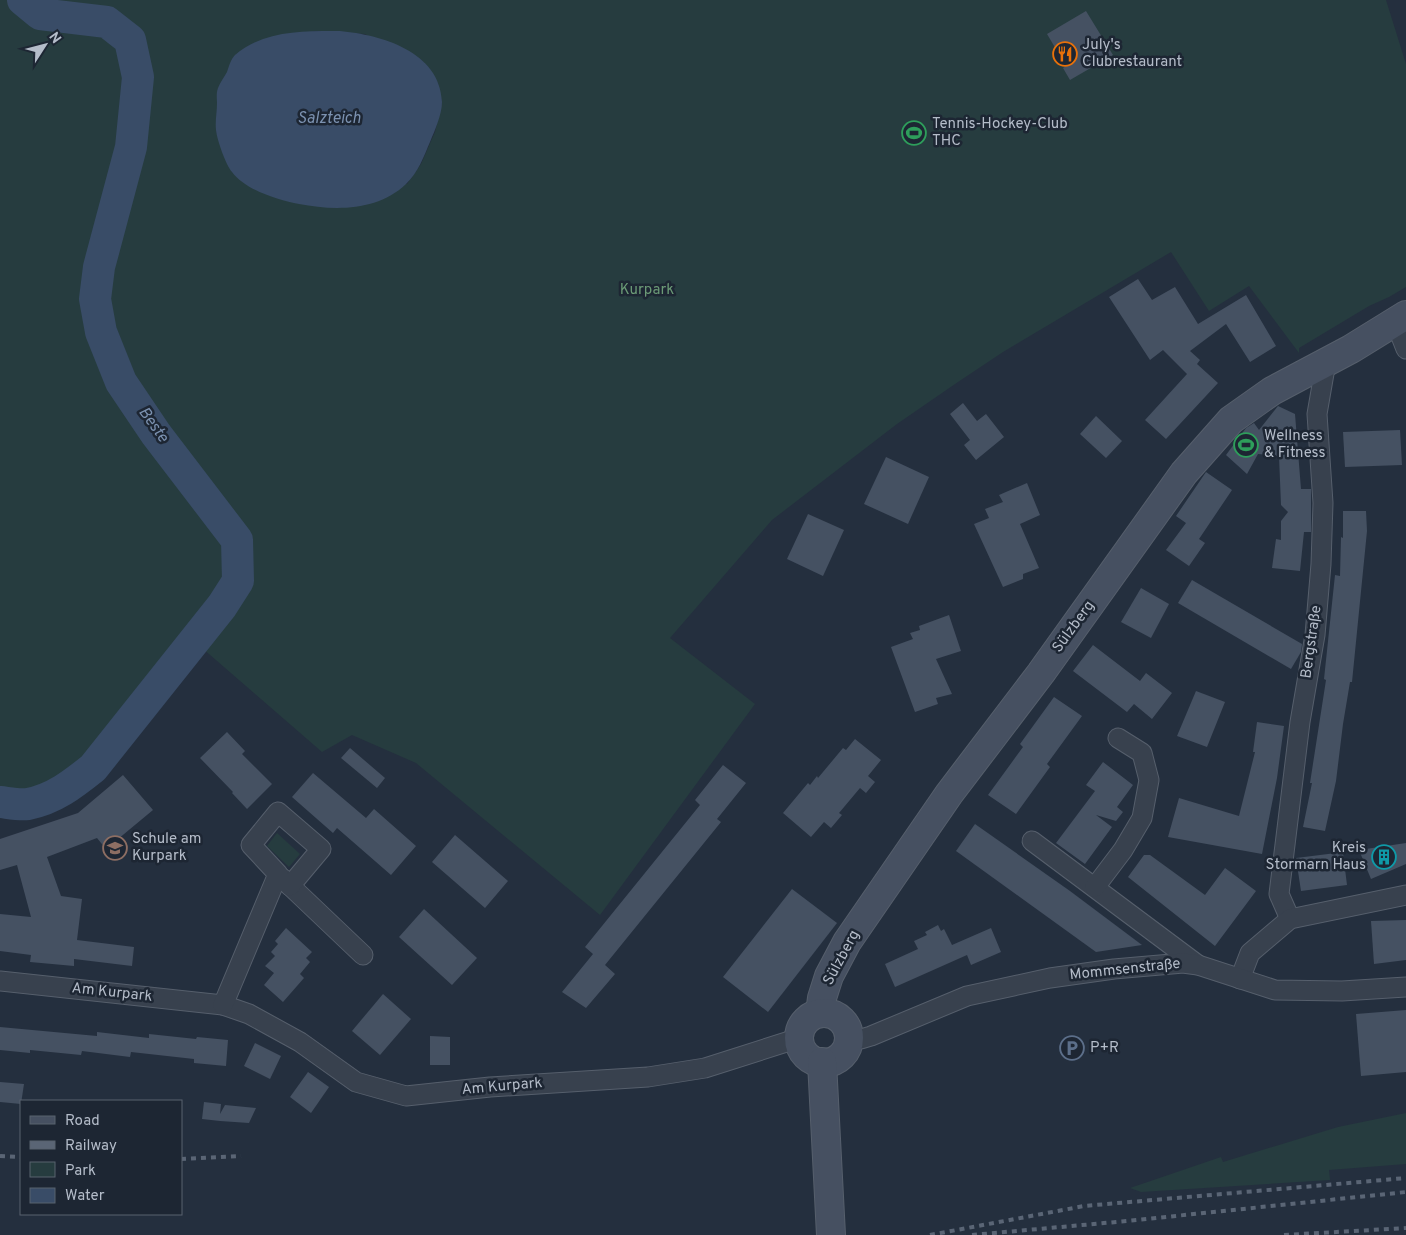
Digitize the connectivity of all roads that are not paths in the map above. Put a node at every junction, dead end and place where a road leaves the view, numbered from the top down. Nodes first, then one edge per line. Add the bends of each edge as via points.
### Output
1 (1401, 318) edge
2 (1406, 349) edge
3 (1326, 362) junction
4 (1118, 738) dead end
5 (1032, 841) dead end
6 (1095, 887) junction
7 (1406, 895) edge
8 (1290, 919) junction
9 (363, 955) dead end
10 (1198, 965) junction
11 (1240, 979) junction
12 (0, 981) edge
13 (1406, 987) edge
14 (223, 1005) junction
15 (820, 1013) junction
16 (799, 1038) junction
17 (849, 1039) junction
18 (822, 1062) junction
19 (831, 1235) edge

1 - 2 street
1 - 3 street, Sülzberg
3 - 8 street, Bergstraße via 1317,414 1323,503 1321,564 1280,894
3 - 15 street, Sülzberg via 1272,391 1231,420 1184,473 1042,672 949,794 847,942 829,976
4 - 6 street via 1142,752 1149,780 1142,818
5 - 6 street
6 - 10 street
7 - 8 street
8 - 11 street via 1250,953
9 - 14 street via 284,880
10 - 11 street, Mommsenstraße
10 - 17 street, Mommsenstraße via 1183,963 1114,969 1050,978 967,996 871,1036
11 - 13 street, Mommsenstraße via 1275,990 1342,991
12 - 14 street, Am Kurpark
14 - 16 street, Am Kurpark via 249,1014 300,1042 356,1082 406,1096 705,1068
15 - 16 street via 807,1019
15 - 17 street via 840,1019
16 - 18 street via 804,1052 815,1061
17 - 18 street via 843,1054 830,1062
18 - 19 street

